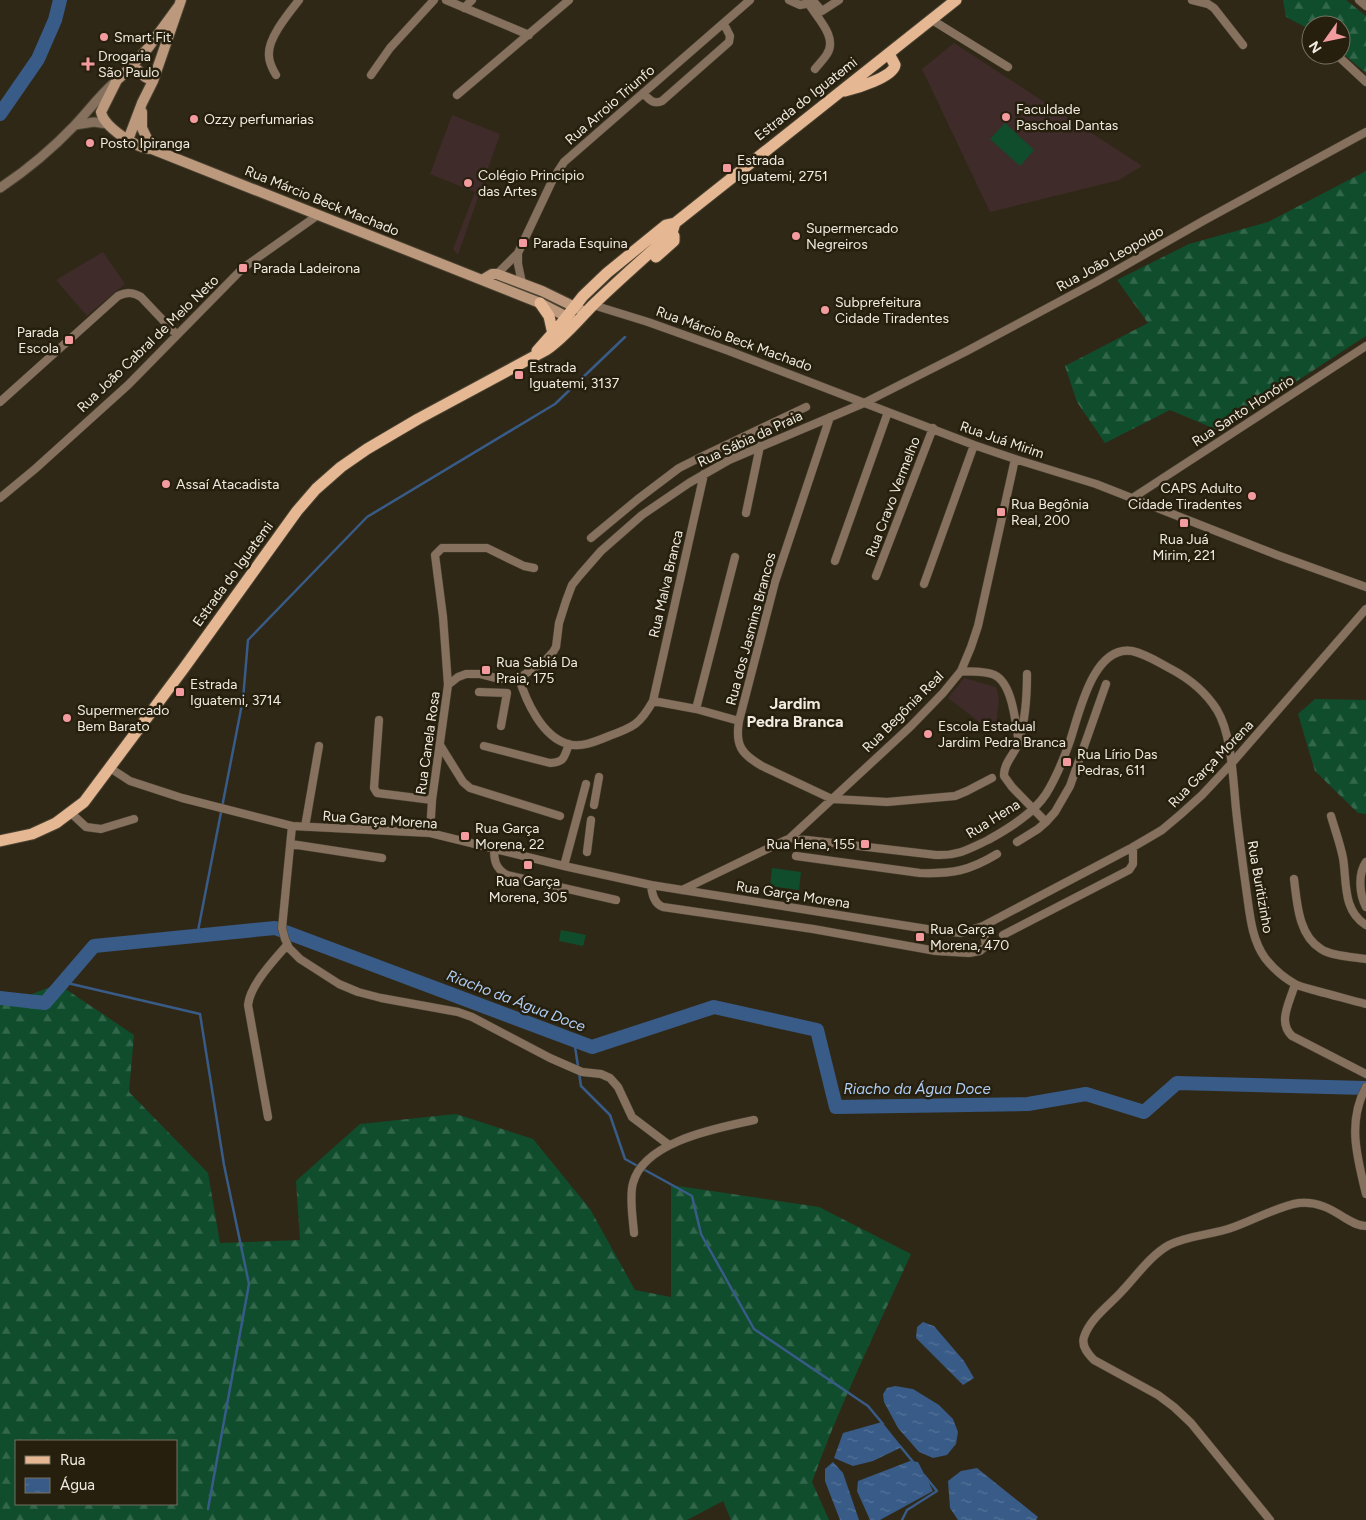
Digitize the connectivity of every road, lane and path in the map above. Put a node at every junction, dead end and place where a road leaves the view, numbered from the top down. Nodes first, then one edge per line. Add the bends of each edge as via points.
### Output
1 (299, 0) edge
2 (434, 0) edge
3 (446, 0) edge
4 (472, 0) edge
5 (569, 0) edge
6 (750, 0) edge
7 (789, 0) edge
8 (839, 0) edge
9 (956, 0) edge
10 (1192, 0) edge
11 (1359, 0) edge
12 (813, 2) edge
13 (179, 3) edge
14 (1366, 6) edge
15 (464, 8) junction
16 (932, 20) junction
17 (724, 24) junction
18 (529, 35) junction
19 (1243, 45) dead end
20 (1348, 65) edge
21 (1008, 67) dead end
22 (815, 69) dead end
23 (128, 70) junction
24 (276, 75) dead end
25 (370, 75) dead end
26 (117, 80) junction
27 (153, 82) junction
28 (1366, 82) edge
29 (643, 93) junction
30 (457, 95) dead end
31 (142, 104) junction
32 (107, 124) junction
33 (74, 125) junction
34 (1366, 132) edge
35 (128, 140) junction
36 (152, 149) junction
37 (0, 188) edge
38 (318, 214) junction
39 (671, 227) junction
40 (518, 253) junction
41 (497, 274) junction
42 (482, 280) junction
43 (598, 281) junction
44 (522, 283) junction
45 (540, 302) junction
46 (575, 306) junction
47 (589, 309) junction
48 (567, 316) junction
49 (578, 322) junction
50 (553, 334) junction
51 (177, 335) junction
52 (1366, 346) edge
53 (527, 361) junction
54 (0, 402) edge
55 (864, 403) junction
56 (806, 407) dead end
57 (888, 412) junction
58 (830, 417) junction
59 (933, 428) junction
60 (974, 445) junction
61 (760, 446) junction
62 (1015, 459) junction
63 (679, 468) junction
64 (704, 474) junction
65 (689, 483) junction
66 (1134, 497) junction
67 (0, 498) edge
68 (746, 514) dead end
69 (591, 538) dead end
70 (735, 557) dead end
71 (835, 561) dead end
72 (534, 568) dead end
73 (876, 576) dead end
74 (924, 584) dead end
75 (1366, 587) edge
76 (1366, 609) edge
77 (961, 671) junction
78 (1027, 674) dead end
79 (520, 678) junction
80 (1106, 684) dead end
81 (448, 685) junction
82 (480, 692) dead end
83 (507, 693) junction
84 (524, 694) junction
85 (653, 701) junction
86 (696, 709) junction
87 (379, 720) dead end
88 (739, 721) junction
89 (501, 726) dead end
90 (1019, 742) junction
91 (569, 744) junction
92 (440, 745) junction
93 (319, 746) dead end
94 (484, 746) dead end
95 (1231, 764) junction
96 (110, 768) junction
97 (599, 777) dead end
98 (992, 778) dead end
99 (586, 784) dead end
100 (583, 795) junction
101 (832, 799) junction
102 (432, 800) junction
103 (1033, 808) junction
104 (71, 813) junction
105 (560, 816) dead end
106 (1331, 816) dead end
107 (134, 819) dead end
108 (591, 820) dead end
109 (1046, 822) junction
110 (292, 826) junction
111 (304, 827) junction
112 (574, 829) junction
113 (590, 832) junction
114 (430, 833) junction
115 (790, 838) junction
116 (0, 841) edge
117 (1017, 842) dead end
118 (291, 844) junction
119 (1133, 847) junction
120 (494, 849) junction
121 (587, 852) dead end
122 (997, 854) dead end
123 (796, 856) dead end
124 (382, 858) dead end
125 (886, 859) junction
126 (1366, 862) edge
127 (564, 866) junction
128 (1294, 879) dead end
129 (652, 885) junction
130 (682, 890) junction
131 (616, 900) dead end
132 (1366, 907) edge
133 (1366, 925) edge
134 (983, 926) junction
135 (1003, 935) dead end
136 (287, 945) junction
137 (1366, 959) edge
138 (1295, 984) junction
139 (1366, 1004) edge
140 (1366, 1074) edge
141 (1366, 1087) edge
142 (268, 1117) dead end
143 (754, 1120) dead end
144 (669, 1145) junction
145 (1366, 1194) edge
146 (1366, 1226) edge
147 (634, 1233) dead end
148 (1270, 1520) edge

1 - 24 street via 269,49
2 - 25 street
3 - 15 street
4 - 15 street
5 - 18 street
6 - 17 street, Rua Arroio Triunfo
7 - 12 street via 800,5
8 - 12 street via 822,11
9 - 16 main road, Estrada do Iguatemi
10 - 19 street via 1214,8
11 - 14 street
12 - 22 street via 830,41 827,55
13 - 23 main road via 157,37
13 - 27 main road
15 - 18 street
16 - 21 street
16 - 39 main road, Estrada do Iguatemi
17 - 29 street, Rua Arroio Triunfo
17 - 29 street via 730,36 729,42 662,101 652,102
18 - 30 street
20 - 28 street
23 - 26 main road
23 - 27 main road via 138,70
26 - 32 main road via 101,112
26 - 33 street
27 - 31 main road
29 - 40 street, Rua Arroio Triunfo via 564,162
31 - 35 main road
31 - 36 main road via 142,128
32 - 33 street via 86,122
32 - 35 main road, Rua Márcio Beck Machado
33 - 37 street
34 - 55 street, Rua João Leopoldo via 1096,282
35 - 36 main road, Rua Márcio Beck Machado
36 - 38 main road, Rua Márcio Beck Machado
38 - 42 main road, Rua Márcio Beck Machado
38 - 51 street, Rua João Cabral de Melo Neto via 243,268
39 - 43 main road, Estrada do Iguatemi via 625,257
39 - 47 main road, Estrada do Iguatemi
40 - 41 street
40 - 44 street
41 - 42 main road
41 - 44 main road, Rua Márcio Beck Machado
42 - 45 main road, Rua Márcio Beck Machado
43 - 46 main road, Estrada do Iguatemi
43 - 47 main road via 587,298
44 - 46 main road, Rua Márcio Beck Machado
45 - 48 main road, Rua Márcio Beck Machado
45 - 50 main road
46 - 47 main road, Rua Márcio Beck Machado
46 - 48 main road, Estrada do Iguatemi
47 - 49 main road, Estrada do Iguatemi
47 - 55 street, Rua Márcio Beck Machado via 648,322
48 - 49 main road, Rua Márcio Beck Machado
48 - 50 main road, Estrada do Iguatemi
49 - 53 main road, Estrada do Iguatemi via 557,342
50 - 53 main road, Estrada do Iguatemi
51 - 54 street via 141,296 123,293
51 - 67 street, Rua João Cabral de Melo Neto via 128,384
52 - 66 street, Rua Santo Honório
53 - 96 main road, Estrada do Iguatemi via 367,449 316,489
55 - 57 street, Rua Juá Mirim
55 - 58 street, Rua Sábia da Praia
56 - 63 street
57 - 59 street, Rua Juá Mirim
57 - 71 street
58 - 61 street, Rua Sábia da Praia
58 - 88 street, Rua dos Jasmins Brancos via 775,582
59 - 60 street, Rua Juá Mirim
59 - 73 street, Rua Cravo Vermelho
60 - 62 street, Rua Juá Mirim
60 - 74 street
61 - 64 street, Rua Sábia da Praia
61 - 68 street
62 - 66 street, Rua Juá Mirim
62 - 77 street, Rua Begônia Real via 978,626
63 - 65 street
63 - 69 street
64 - 65 street, Rua Sábia da Praia
64 - 85 street, Rua Malva Branca
65 - 79 street, Rua Sábia da Praia via 642,515 590,563 572,585 553,652
66 - 75 street, Rua Juá Mirim
70 - 86 street
72 - 81 street, Rua Canela Rosa via 487,548 442,548 435,555
76 - 95 street, Rua Garça Morena
77 - 90 street via 992,674 1004,683
77 - 101 street, Rua Begônia Real via 910,727
78 - 90 street via 1027,702
79 - 81 street via 466,674
79 - 84 street
80 - 109 street via 1070,786
81 - 92 street, Rua Canela Rosa
82 - 83 street
83 - 84 street
83 - 89 street
84 - 91 street via 538,719 560,740
85 - 86 street
85 - 91 street via 645,715 630,728 594,742
86 - 88 street
87 - 102 street via 375,792
88 - 101 street, Rua dos Jasmins Brancos via 738,741 754,762
90 - 103 street via 1004,768 1004,776
91 - 94 street via 563,760 556,762
92 - 102 street, Rua Canela Rosa
92 - 105 street via 470,788
93 - 111 street
95 - 103 street, Rua Hena via 1224,727 1205,693 1190,679 1147,656 1122,651 1108,658 1096,671 1051,785
95 - 119 street, Rua Garça Morena via 1182,814
95 - 138 street, Rua Buritizinho via 1240,848 1255,938 1266,958
96 - 104 main road, Estrada do Iguatemi via 84,802
96 - 110 street, Rua Garça Morena via 130,781 182,798
97 - 100 street via 595,801
98 - 101 street via 955,796 940,798 887,802
99 - 100 street
100 - 112 street
101 - 115 street, Rua Begônia Real
102 - 114 street, Rua Canela Rosa
103 - 109 street
103 - 125 street, Rua Hena via 1002,832 960,854
104 - 107 street via 86,827 101,829
104 - 116 main road, Estrada do Iguatemi via 32,834
106 - 133 street via 1343,856 1348,903
108 - 113 street
109 - 117 street
110 - 111 street, Rua Garça Morena
110 - 118 street
111 - 114 street, Rua Garça Morena
112 - 113 street
112 - 127 street
113 - 121 street
114 - 120 street, Rua Garça Morena
115 - 125 street, Rua Hena
115 - 130 street, Rua Begônia Real
118 - 124 street
118 - 136 street via 282,928
119 - 134 street, Rua Garça Morena
119 - 135 street via 1133,864 1129,870
120 - 127 street, Rua Garça Morena
120 - 131 street via 496,866 507,875
122 - 125 street via 952,873 920,873
123 - 125 street
126 - 132 street via 1361,890
127 - 129 street, Rua Garça Morena
128 - 137 street via 1301,921 1314,943 1321,950
129 - 130 street, Rua Garça Morena
129 - 134 street via 657,903 663,907 960,954 980,951 986,946
130 - 134 street, Rua Garça Morena via 933,930 961,932
136 - 142 street via 259,981 248,1005
136 - 144 street via 300,959 351,990 458,1012 558,1062 610,1078 618,1087 632,1117
138 - 139 street, Rua Buritizinho
138 - 140 street via 1285,1018 1288,1032
141 - 145 street via 1359,1102 1354,1138
143 - 144 street
144 - 147 street via 642,1167 633,1184
146 - 148 street via 1321,1205 1299,1203 1231,1228 1181,1240 1154,1256 1084,1336 1084,1345 1094,1360 1158,1396 1191,1423

